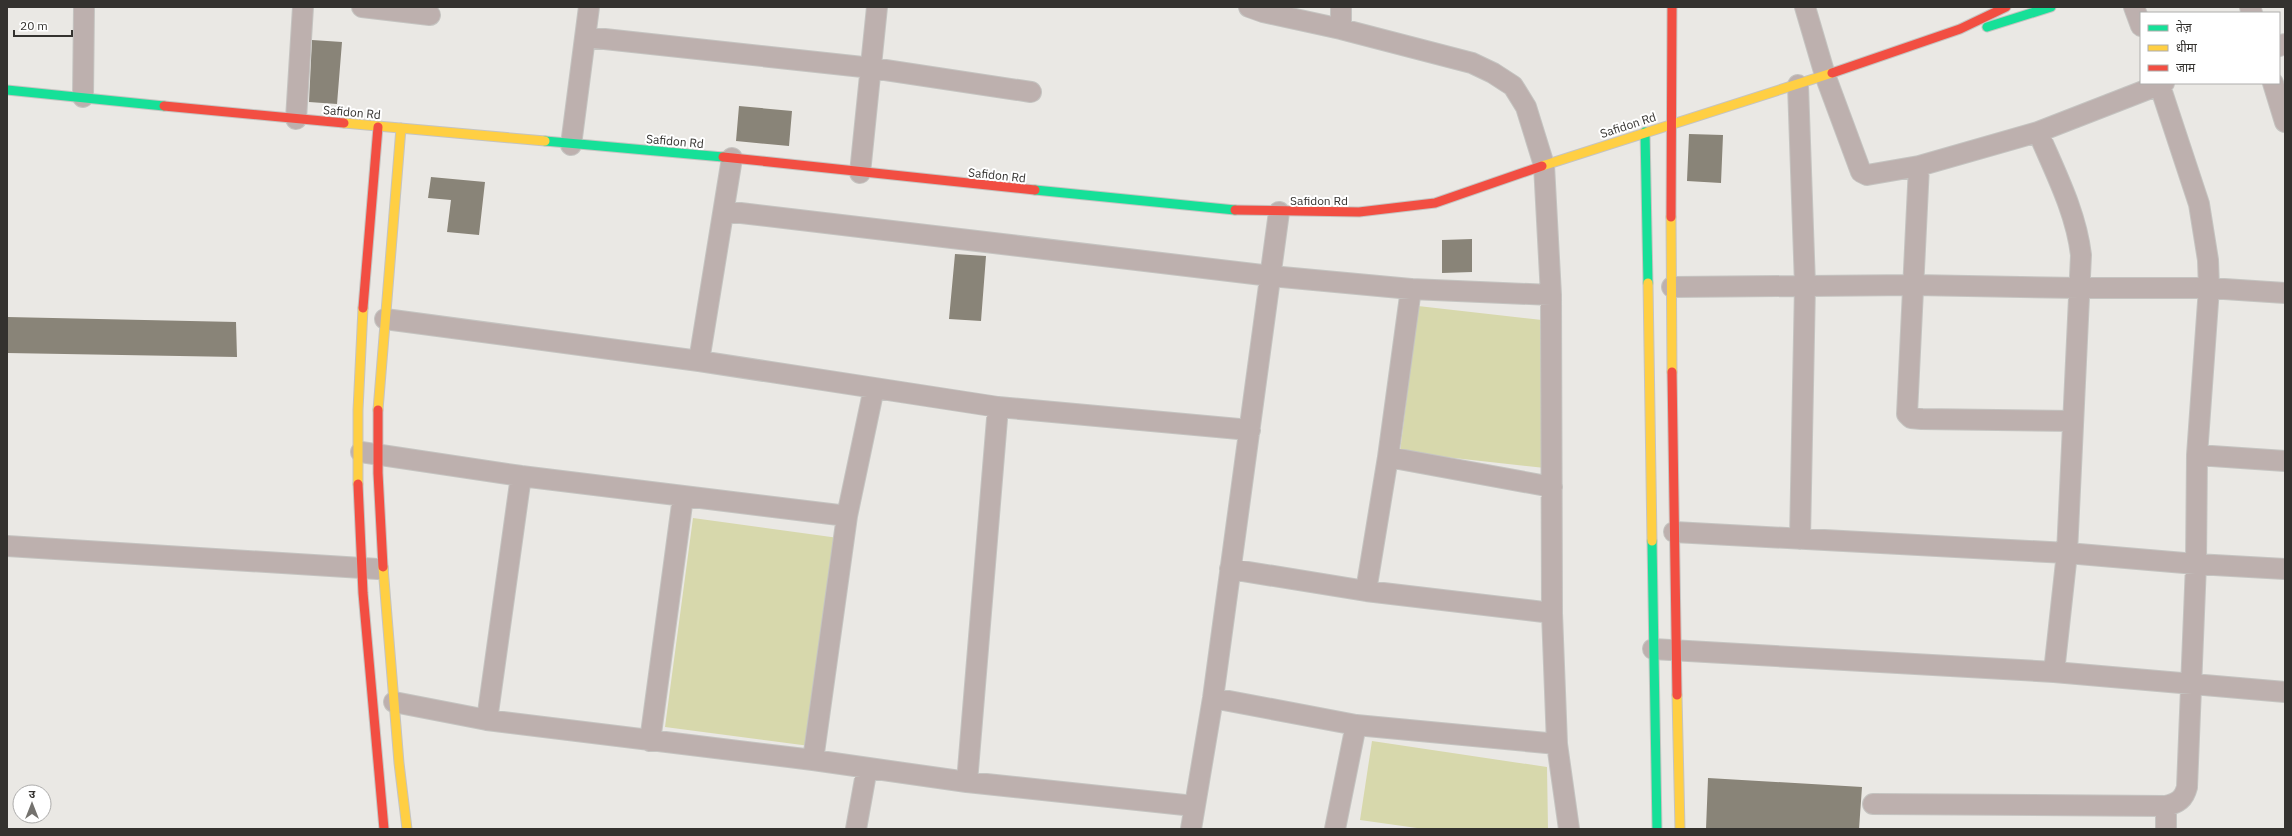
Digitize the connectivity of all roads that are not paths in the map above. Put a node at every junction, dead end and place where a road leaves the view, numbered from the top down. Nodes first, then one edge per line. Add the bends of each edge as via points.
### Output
1 (84, 7) edge
2 (303, 7) edge
3 (362, 7) edge
4 (589, 7) edge
5 (878, 7) edge
6 (1249, 7) edge
7 (1341, 7) edge
8 (1672, 7) edge
9 (1805, 7) edge
10 (2006, 7) edge
11 (2051, 7) edge
12 (2134, 7) edge
13 (430, 15) dead end
14 (2140, 23) edge
15 (1341, 29) junction
16 (1960, 29) junction
17 (586, 37) junction
18 (872, 68) junction
19 (1825, 75) junction
20 (2158, 84) edge
21 (2161, 84) edge
22 (2273, 84) edge
23 (1798, 85) junction
24 (7, 90) edge
25 (1031, 92) dead end
26 (83, 97) junction
27 (296, 119) junction
28 (2285, 122) edge
29 (1670, 125) junction
30 (378, 127) junction
31 (401, 128) junction
32 (1645, 132) junction
33 (2038, 132) junction
34 (571, 145) junction
35 (732, 158) junction
36 (1544, 165) junction
37 (1919, 166) junction
38 (860, 173) junction
39 (724, 211) junction
40 (1278, 212) junction
41 (1271, 276) junction
42 (1805, 285) junction
43 (1915, 285) junction
44 (1672, 287) junction
45 (2080, 288) junction
46 (2209, 288) junction
47 (1411, 290) junction
48 (2285, 293) edge
49 (1551, 295) junction
50 (385, 319) junction
51 (699, 361) junction
52 (874, 388) junction
53 (998, 407) junction
54 (2073, 421) junction
55 (1250, 430) junction
56 (357, 452) junction
57 (377, 454) junction
58 (2197, 455) junction
59 (1388, 457) junction
60 (2285, 461) edge
61 (521, 476) junction
62 (1552, 487) junction
63 (684, 497) junction
64 (847, 516) junction
65 (1674, 532) junction
66 (1800, 540) junction
67 (7, 546) edge
68 (2067, 553) junction
69 (2196, 564) junction
70 (361, 568) junction
71 (382, 569) junction
72 (1230, 569) junction
73 (2285, 570) edge
74 (1366, 591) junction
75 (1552, 613) junction
76 (1653, 649) junction
77 (1675, 649) junction
78 (2054, 672) junction
79 (2192, 684) junction
80 (2285, 692) edge
81 (1213, 698) junction
82 (394, 702) junction
83 (487, 720) junction
84 (1356, 725) junction
85 (650, 741) junction
86 (1557, 744) junction
87 (813, 760) junction
88 (867, 768) junction
89 (967, 782) junction
90 (1873, 804) dead end
91 (1194, 806) junction
92 (2166, 806) junction
93 (384, 829) edge
94 (407, 829) edge
95 (856, 829) edge
96 (1191, 829) edge
97 (1335, 829) edge
98 (1569, 829) edge
99 (1658, 829) edge
100 (1680, 829) edge
101 (2166, 829) edge

1 - 26 street
2 - 27 street
3 - 13 street
4 - 17 street
5 - 18 street
6 - 15 street
7 - 15 street
8 - 29 street
9 - 19 street
10 - 16 street, Safidon Rd
11 - 16 street, Safidon Rd via 1997,25
12 - 14 street
15 - 36 street via 1472,63 1513,86 1526,107
16 - 19 street, Safidon Rd
17 - 18 street
17 - 34 street
18 - 25 street
18 - 38 street
19 - 23 street, Safidon Rd
19 - 37 street via 1861,172 1867,175
20 - 33 street
21 - 46 street via 2199,204 2208,260
22 - 28 street
23 - 29 street, Safidon Rd
23 - 42 street
24 - 26 street, Safidon Rd
26 - 27 street, Safidon Rd
27 - 30 street, Safidon Rd
29 - 32 street, Safidon Rd
29 - 44 street
30 - 31 street, Safidon Rd
30 - 56 street via 360,370
31 - 34 street, Safidon Rd
31 - 50 street
32 - 36 street, Safidon Rd
32 - 76 street
33 - 37 street
33 - 45 street via 2078,232 2081,255
34 - 35 street, Safidon Rd
35 - 38 street, Safidon Rd
35 - 39 street
36 - 40 street, Safidon Rd via 1435,203 1359,212
36 - 49 street
37 - 43 street
38 - 40 street, Safidon Rd via 1226,210
39 - 41 street
39 - 51 street
40 - 41 street
41 - 47 street
41 - 55 street
42 - 43 street
42 - 44 street
42 - 66 street
43 - 45 street
43 - 54 street via 1907,408 1911,418
44 - 65 street
45 - 46 street
45 - 54 street
46 - 48 street
46 - 58 street
47 - 49 street
47 - 59 street
49 - 62 street
50 - 51 street
50 - 57 street
51 - 52 street
52 - 53 street
52 - 64 street
53 - 55 street
53 - 89 street
54 - 68 street
55 - 72 street
56 - 57 street
56 - 70 street
57 - 61 street
57 - 71 street
58 - 60 street
58 - 69 street
59 - 62 street
59 - 74 street
61 - 63 street
61 - 83 street
62 - 75 street
63 - 64 street
63 - 85 street
64 - 87 street
65 - 66 street
65 - 77 street
66 - 68 street
67 - 70 street
68 - 69 street
68 - 78 street
69 - 73 street
69 - 79 street
70 - 71 street
70 - 93 street
71 - 82 street
72 - 74 street
72 - 81 street
74 - 75 street
75 - 86 street
76 - 77 street
76 - 99 street
77 - 78 street
77 - 100 street
78 - 79 street
79 - 80 street
79 - 92 street via 2187,788 2181,800
81 - 84 street
81 - 91 street
82 - 83 street
82 - 94 street
83 - 85 street
84 - 86 street
84 - 97 street
85 - 87 street
86 - 98 street
87 - 88 street
88 - 89 street
88 - 95 street
89 - 91 street
90 - 92 street
91 - 96 street
92 - 101 street

